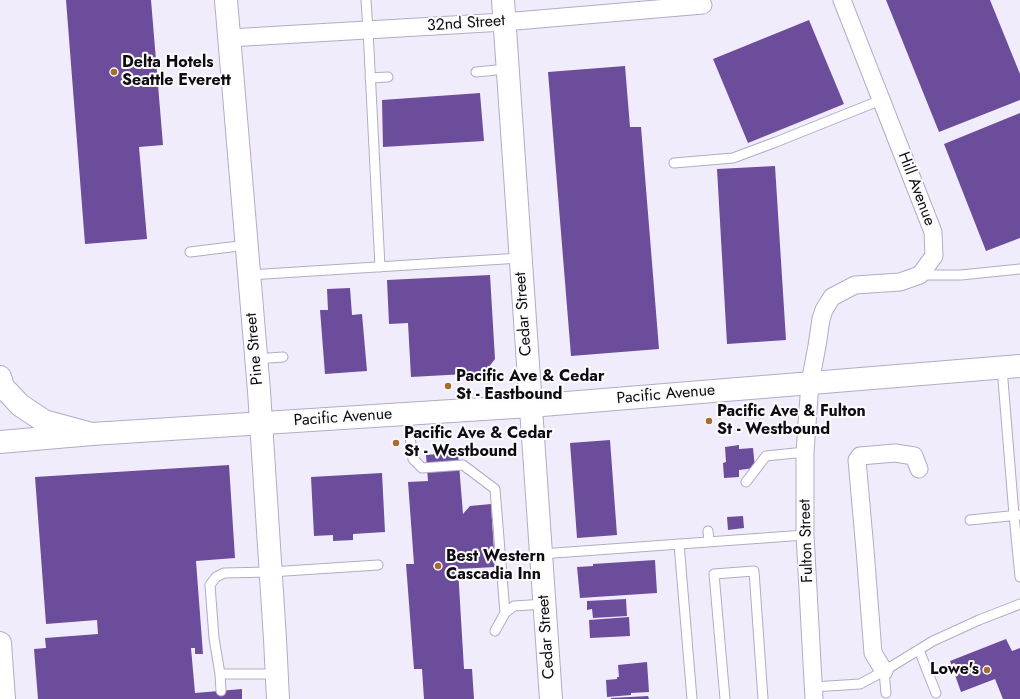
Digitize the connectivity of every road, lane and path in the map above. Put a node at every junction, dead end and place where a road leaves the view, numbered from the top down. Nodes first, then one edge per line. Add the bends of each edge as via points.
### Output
1 (226, 0) edge
2 (366, 0) edge
3 (503, 0) edge
4 (842, 0) edge
5 (702, 2) edge
6 (651, 5) edge
7 (504, 22) junction
8 (368, 30) junction
9 (229, 38) junction
10 (508, 69) junction
11 (476, 72) dead end
12 (388, 77) dead end
13 (370, 78) junction
14 (881, 100) junction
15 (674, 163) dead end
16 (246, 245) junction
17 (190, 252) dead end
18 (520, 258) junction
19 (380, 267) junction
20 (1020, 269) edge
21 (249, 275) junction
22 (920, 275) junction
23 (283, 357) dead end
24 (256, 359) junction
25 (1011, 367) edge
26 (0, 377) edge
27 (810, 383) junction
28 (530, 406) junction
29 (407, 414) junction
30 (261, 423) junction
31 (92, 434) junction
32 (0, 442) edge
33 (805, 452) junction
34 (920, 469) dead end
35 (746, 482) dead end
36 (1017, 515) edge
37 (970, 520) dead end
38 (708, 531) dead end
39 (805, 535) junction
40 (708, 542) junction
41 (679, 544) junction
42 (541, 554) junction
43 (378, 565) dead end
44 (270, 572) junction
45 (1020, 577) edge
46 (545, 604) junction
47 (1020, 604) edge
48 (505, 613) junction
49 (495, 631) dead end
50 (0, 643) edge
51 (919, 650) junction
52 (884, 671) junction
53 (220, 674) junction
54 (277, 674) junction
55 (221, 691) dead end
56 (814, 693) edge
57 (886, 693) dead end
58 (936, 693) dead end
59 (4, 699) edge
60 (278, 699) edge
61 (551, 699) edge
62 (692, 699) edge
63 (725, 699) edge
64 (763, 699) edge

1 - 9 main road, Pine Street
2 - 8 lane
3 - 7 main road, Cedar Street
4 - 14 street, Hill Avenue
5 - 6 street, 32nd Street
6 - 7 street, 32nd Street
7 - 8 street, 32nd Street
7 - 10 main road, Cedar Street
8 - 9 street, 32nd Street
8 - 13 lane
9 - 16 main road, Pine Street
10 - 11 lane
10 - 18 main road, Cedar Street
12 - 13 lane
13 - 19 lane
14 - 15 lane via 733,158
14 - 22 street, Hill Avenue via 933,232 934,256
16 - 17 lane
16 - 21 main road, Pine Street
18 - 19 lane
18 - 28 main road, Cedar Street
19 - 21 lane
20 - 22 lane via 961,275
21 - 24 main road, Pine Street
22 - 27 street via 900,282 855,285 832,297 821,319
23 - 24 lane
24 - 30 main road, Pine Street
25 - 27 main road, Pacific Avenue
25 - 36 lane
26 - 31 main road via 3,387 20,405 44,421
27 - 28 main road, Pacific Avenue
27 - 33 street, Fulton Street
28 - 29 main road, Pacific Avenue
28 - 42 main road, Cedar Street
29 - 30 main road, Pacific Avenue
29 - 48 lane via 412,459 422,468 463,465 495,489
30 - 31 main road, Pacific Avenue
30 - 44 main road, Pine Street
31 - 32 main road, Pacific Avenue
33 - 35 lane via 766,456
33 - 39 street, Fulton Street
34 - 52 street via 914,456 895,453 860,456 857,460 873,653
36 - 37 lane
36 - 45 lane
38 - 40 lane
39 - 40 lane via 751,535
39 - 56 street, Fulton Street
40 - 41 lane
41 - 42 lane
41 - 62 lane
42 - 46 main road, Cedar Street
43 - 44 lane
44 - 53 lane via 224,573 216,577 210,585
44 - 54 main road, Pine Street
46 - 48 lane via 514,606
46 - 61 main road, Cedar Street
47 - 51 lane via 933,641
48 - 49 lane
50 - 59 main road
51 - 52 lane
51 - 58 lane
52 - 56 lane via 860,684
52 - 57 lane
53 - 54 lane
53 - 55 lane
54 - 60 main road, Pine Street
63 - 64 lane via 714,574 754,570

